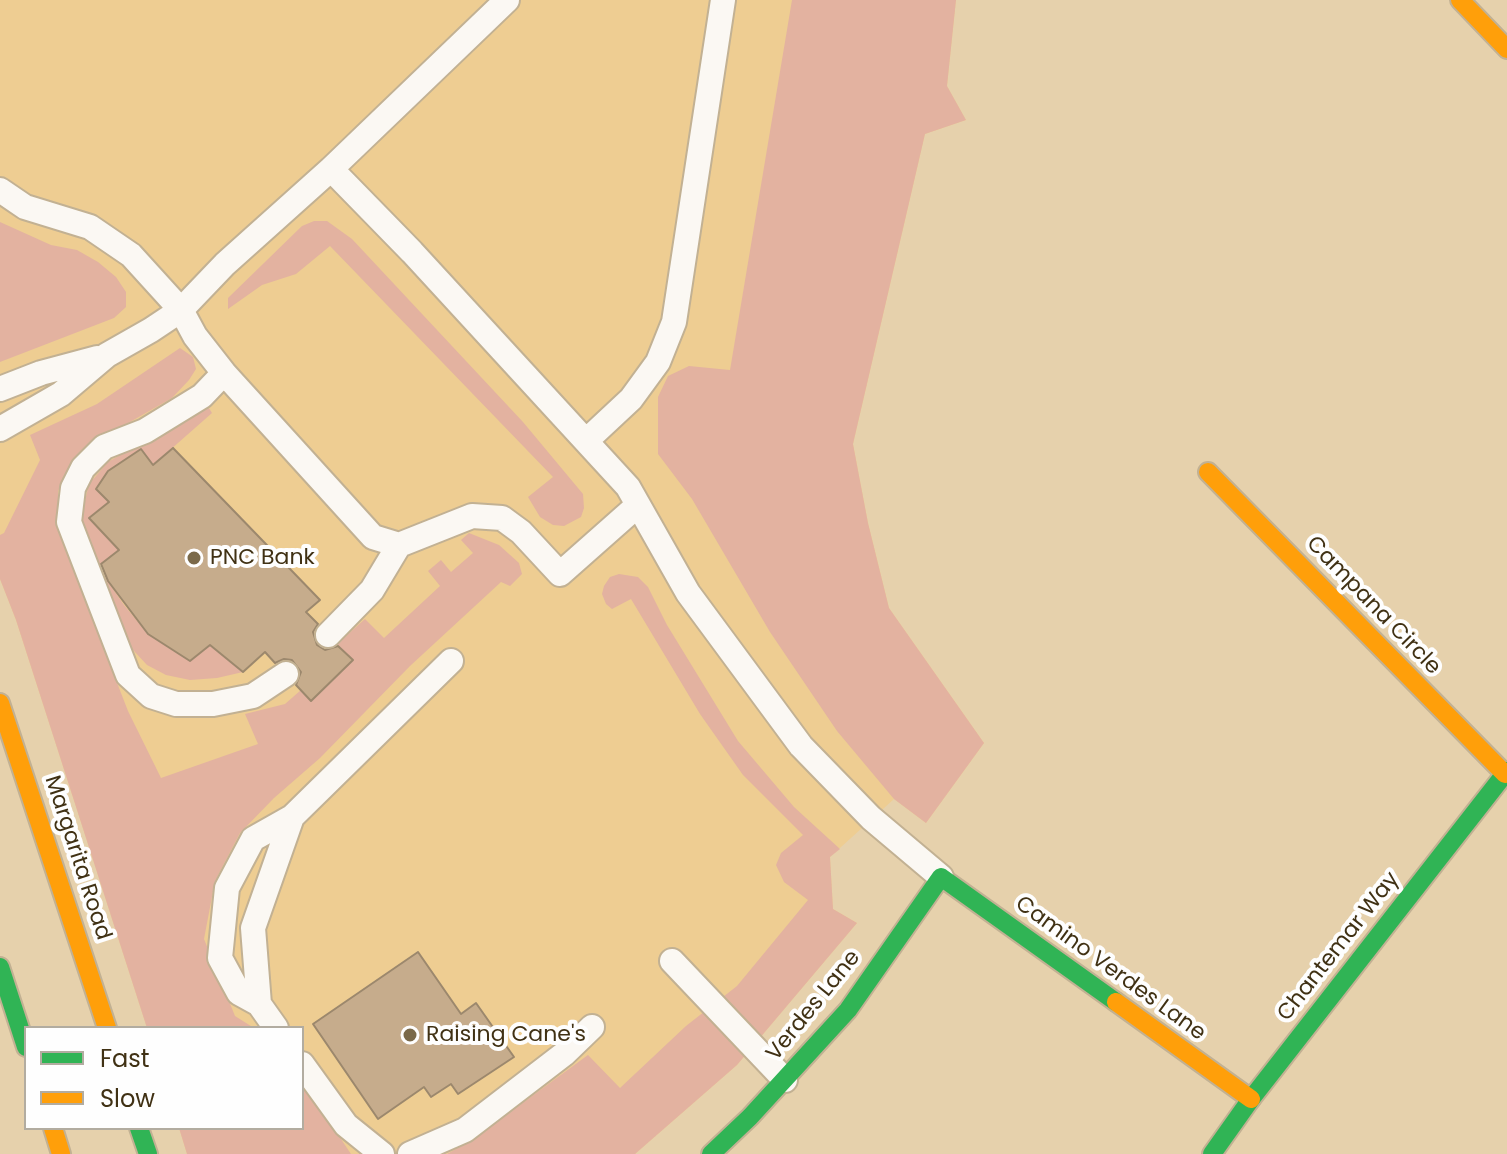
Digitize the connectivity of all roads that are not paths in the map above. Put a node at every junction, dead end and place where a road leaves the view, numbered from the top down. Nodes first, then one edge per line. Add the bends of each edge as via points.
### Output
1 (507, 0) edge
2 (723, 0) edge
3 (1460, 0) edge
4 (1507, 49) edge
5 (331, 169) junction
6 (0, 190) edge
7 (181, 310) junction
8 (107, 355) junction
9 (224, 373) junction
10 (0, 389) edge
11 (0, 429) edge
12 (586, 441) junction
13 (1208, 472) dead end
14 (638, 505) junction
15 (399, 545) junction
16 (328, 635) dead end
17 (451, 661) dead end
18 (286, 674) dead end
19 (0, 703) edge
20 (1506, 772) edge
21 (292, 817) junction
22 (941, 877) junction
23 (672, 961) dead end
24 (0, 967) edge
25 (259, 1004) junction
26 (106, 1026) edge
27 (275, 1026) edge
28 (592, 1027) dead end
29 (24, 1041) edge
30 (304, 1067) edge
31 (785, 1080) junction
32 (1251, 1099) junction
33 (54, 1130) edge
34 (140, 1130) edge
35 (61, 1154) edge
36 (148, 1154) edge
37 (382, 1154) edge
38 (410, 1154) edge
39 (711, 1154) edge
40 (1212, 1154) edge

1 - 5 lane
2 - 12 lane via 674,322 658,362 631,399
3 - 4 street
5 - 7 lane
5 - 12 lane
6 - 7 lane via 25,207 90,227 131,255
7 - 8 lane
7 - 9 lane
8 - 10 lane
8 - 11 lane via 61,394
9 - 15 lane via 373,537
9 - 18 lane via 202,396 145,431 104,447 83,468 73,488 69,522 128,675 151,696 176,704 213,704 253,696
12 - 14 lane
13 - 20 street, Campana Circle
14 - 15 lane via 560,574 502,518 472,516
14 - 22 lane via 688,593 801,746 871,818
15 - 16 lane via 372,590
17 - 21 lane
19 - 26 street, Margarita Road
20 - 32 street, Chantemar Way
21 - 25 lane via 253,928
21 - 25 lane via 253,839 227,888 220,958 239,993
22 - 31 street, Verdes Lane via 848,1010
22 - 32 street, Camino Verdes Lane
23 - 31 lane
24 - 29 street
25 - 27 lane
28 - 38 lane via 465,1130
30 - 37 lane via 346,1125
31 - 39 street, Verdes Lane
32 - 40 street, Chantemar Way
33 - 35 street
34 - 36 street

